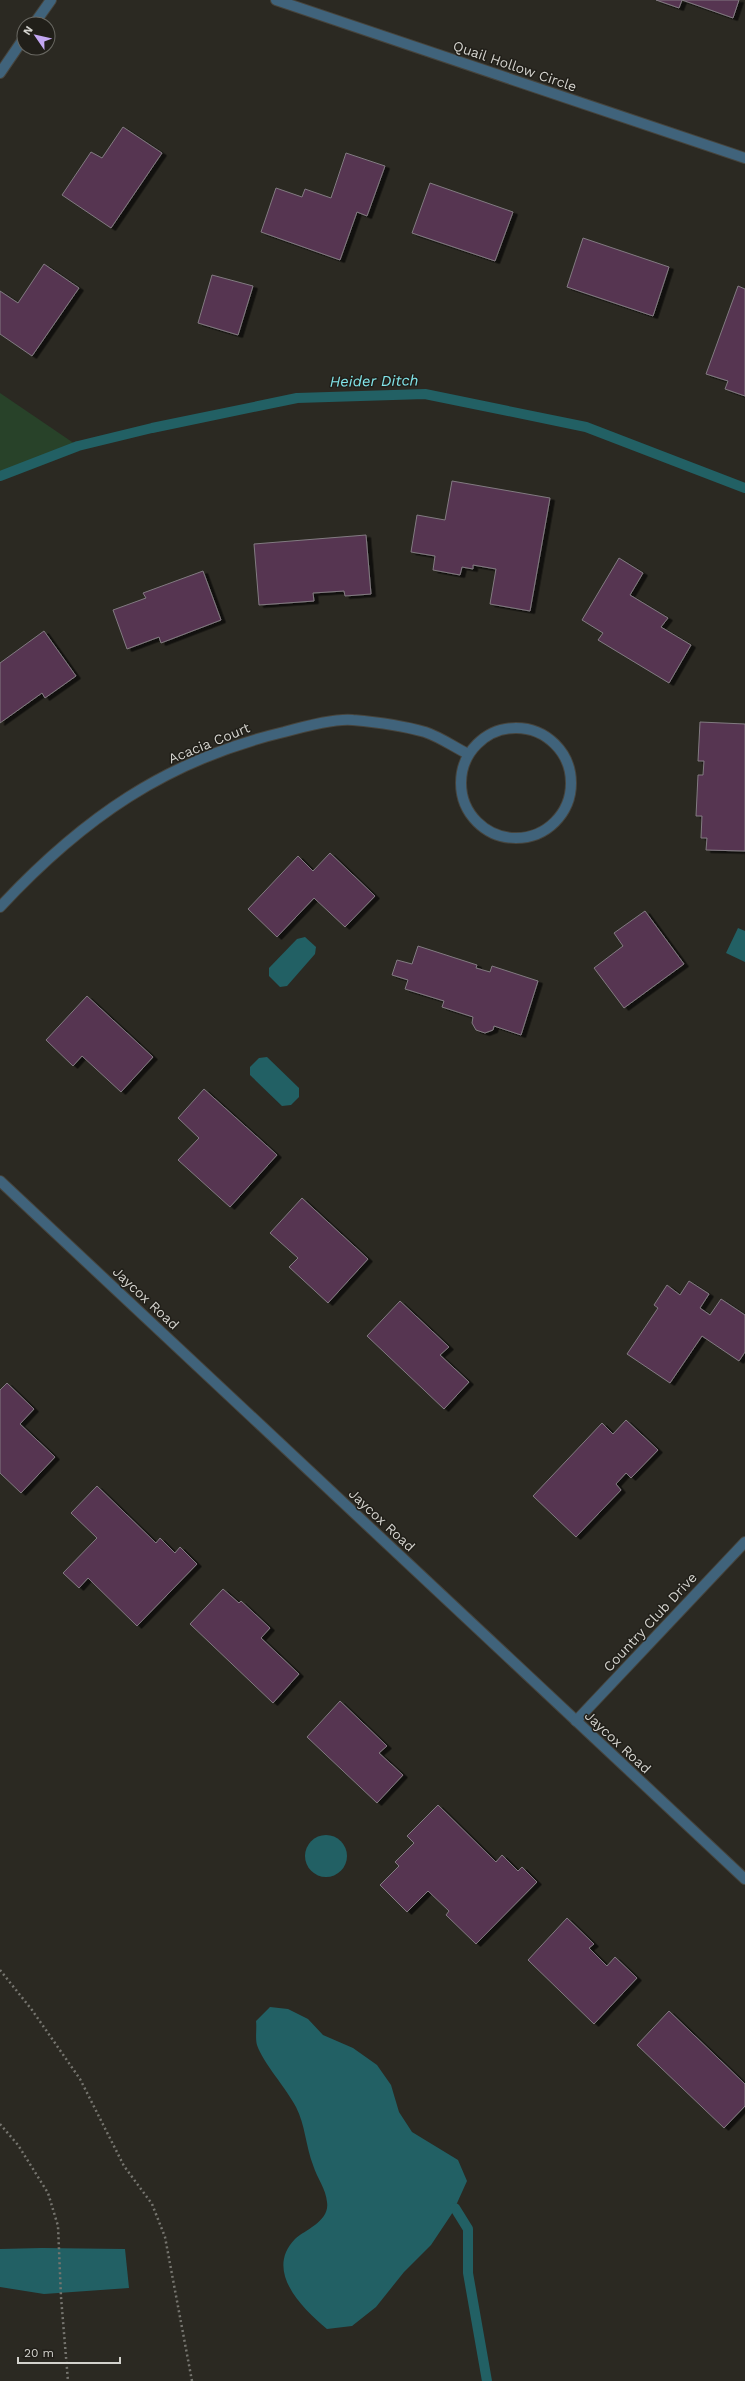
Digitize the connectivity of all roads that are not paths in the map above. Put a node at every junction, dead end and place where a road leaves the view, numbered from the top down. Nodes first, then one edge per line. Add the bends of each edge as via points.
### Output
1 (51, 0) edge
2 (276, 0) edge
3 (40, 16) edge
4 (16, 50) edge
5 (0, 73) edge
6 (745, 158) edge
7 (468, 754) junction
8 (0, 906) edge
9 (0, 1181) edge
10 (745, 1542) edge
11 (576, 1721) junction
12 (745, 1879) edge

1 - 3 street
2 - 6 street, Quail Hollow Circle
4 - 5 street
7 - 7 street via 461,779 465,806 482,827 506,838 526,837 555,823 569,799 571,773 560,748 539,732 513,727 488,735
7 - 8 street, Acacia Court via 425,732 352,719 306,726 232,747 175,770 96,818 61,846
9 - 11 street, Jaycox Road
10 - 11 street, Country Club Drive
11 - 12 street, Jaycox Road

